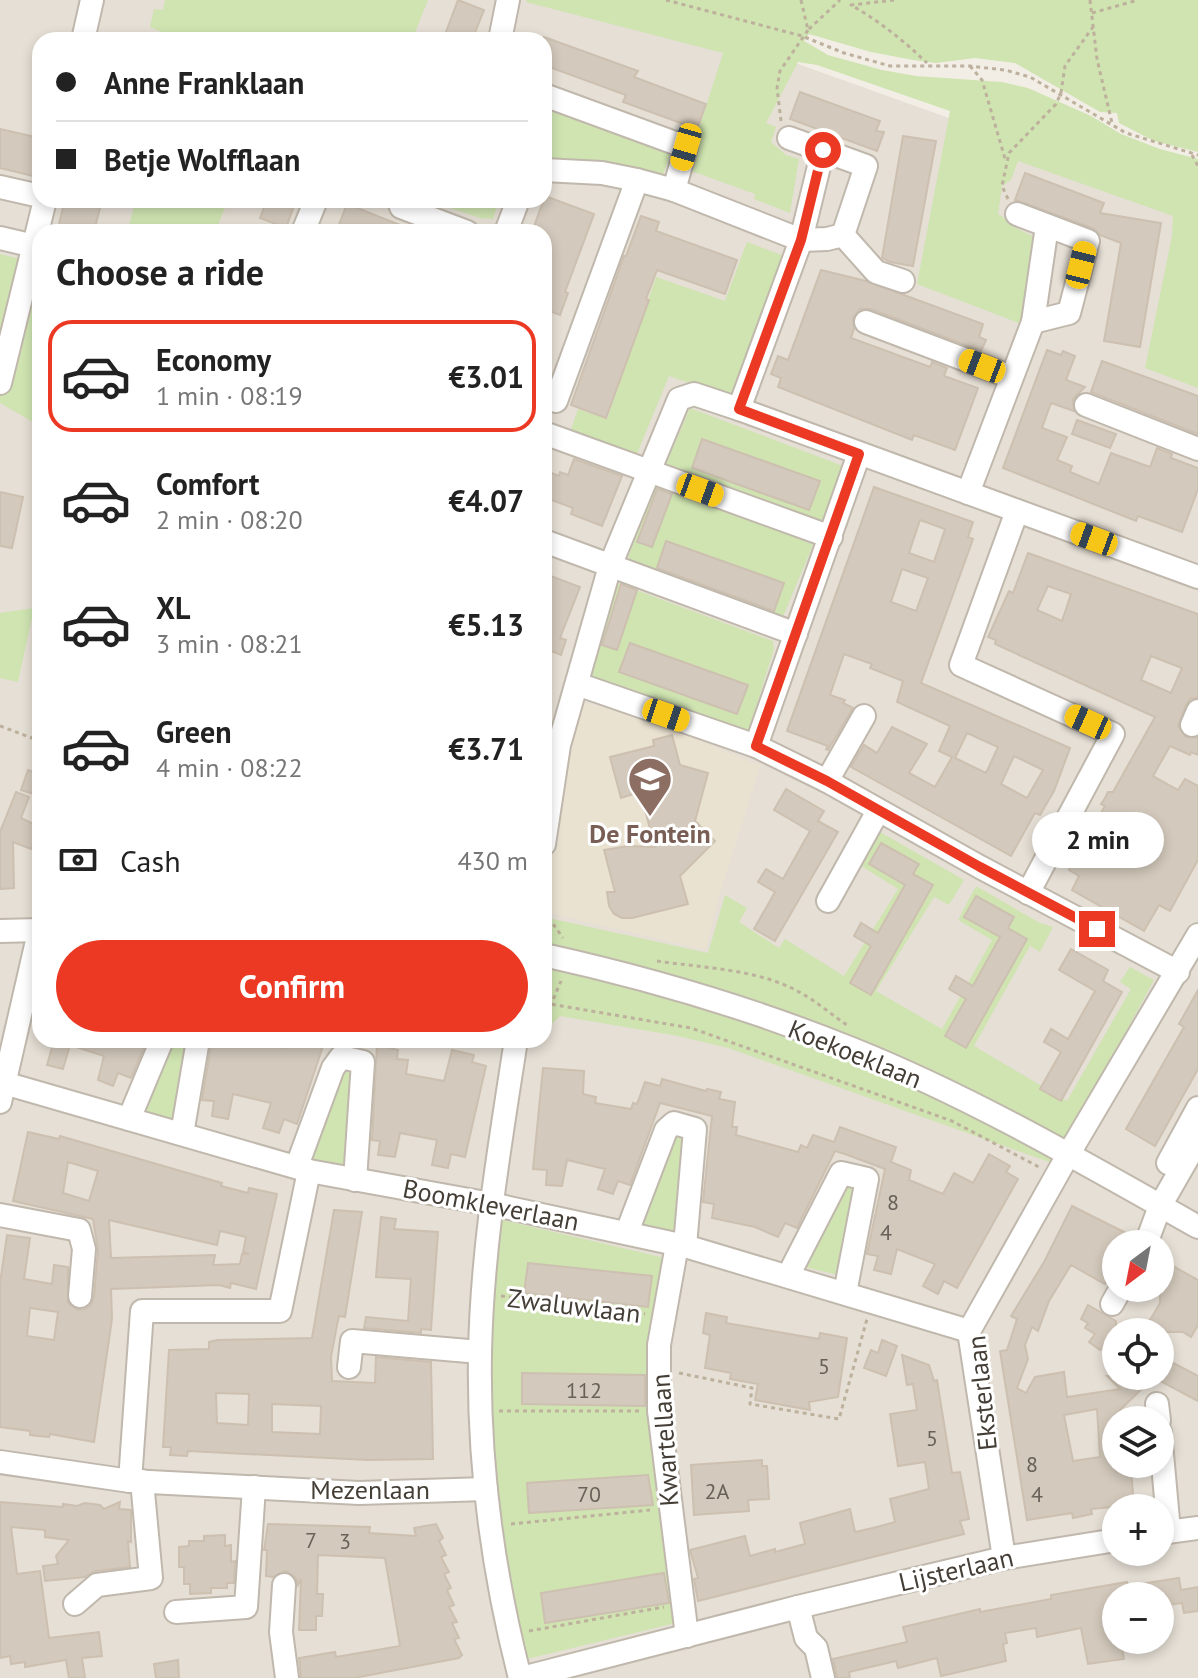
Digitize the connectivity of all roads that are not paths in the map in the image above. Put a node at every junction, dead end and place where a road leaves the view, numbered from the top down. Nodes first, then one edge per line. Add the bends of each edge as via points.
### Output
1 (92, 0) edge
2 (508, 0) edge
3 (85, 32) edge
4 (502, 32) edge
5 (552, 98) edge
6 (789, 138) road end
7 (823, 150) junction
8 (552, 170) edge
9 (637, 180) junction
10 (0, 187) edge
11 (674, 190) junction
12 (32, 194) edge
13 (404, 208) edge
14 (1017, 214) road end
15 (446, 224) edge
16 (1047, 226) junction
17 (843, 235) junction
18 (0, 238) edge
19 (801, 240) junction
20 (32, 246) edge
21 (32, 254) edge
22 (903, 281) dead end
23 (866, 322) dead end
24 (1033, 322) junction
25 (1011, 377) junction
26 (0, 383) edge
27 (556, 401) dead end
28 (1086, 405) dead end
29 (739, 409) junction
30 (552, 436) edge
31 (1198, 449) edge
32 (859, 454) junction
33 (648, 472) junction
34 (968, 493) junction
35 (1017, 511) junction
36 (831, 537) junction
37 (552, 544) edge
38 (610, 566) junction
39 (1198, 576) edge
40 (796, 634) junction
41 (577, 684) junction
42 (864, 716) dead end
43 (552, 742) edge
44 (756, 746) junction
45 (827, 781) junction
46 (878, 811) junction
47 (1028, 893) junction
48 (828, 901) dead end
49 (32, 930) edge
50 (0, 931) edge
51 (1198, 935) edge
52 (552, 957) edge
53 (32, 964) edge
54 (1178, 972) junction
55 (159, 1048) edge
56 (197, 1048) edge
57 (515, 1048) edge
58 (2, 1092) edge
59 (1198, 1108) edge
60 (129, 1119) junction
61 (182, 1134) junction
62 (1198, 1140) edge
63 (1068, 1155) junction
64 (303, 1168) junction
65 (355, 1180) junction
66 (1154, 1202) junction
67 (491, 1204) junction
68 (0, 1215) edge
69 (1198, 1227) edge
70 (1149, 1230) edge
71 (627, 1232) junction
72 (681, 1245) junction
73 (788, 1276) junction
74 (845, 1293) junction
75 (80, 1296) dead end
76 (969, 1331) junction
77 (480, 1352) junction
78 (349, 1367) dead end
79 (0, 1462) edge
80 (136, 1481) junction
81 (254, 1487) junction
82 (486, 1489) junction
83 (1198, 1528) edge
84 (1174, 1531) edge
85 (1102, 1542) edge
86 (1004, 1558) junction
87 (284, 1585) dead end
88 (75, 1604) dead end
89 (798, 1607) junction
90 (176, 1612) dead end
91 (687, 1636) junction
92 (287, 1678) edge
93 (521, 1678) edge
94 (823, 1678) edge

1 - 3 street
2 - 4 street
5 - 11 street via 686,147
6 - 7 street
7 - 17 street via 866,166
7 - 19 street
8 - 9 street
9 - 11 street
9 - 27 street
10 - 12 street
11 - 19 street
13 - 15 street
14 - 16 street
16 - 24 street
16 - 24 street via 1088,241 1069,313
17 - 19 street
17 - 22 street via 876,272
18 - 20 street
19 - 29 street
21 - 26 street
23 - 25 street
24 - 25 street
25 - 34 street
28 - 31 street
29 - 32 street
29 - 33 street via 694,394 679,399
30 - 33 street
32 - 34 street
32 - 36 street
33 - 36 street
33 - 38 street
34 - 35 street
35 - 39 street
35 - 47 street via 961,665 1113,734
36 - 40 street
37 - 38 street
38 - 40 street
38 - 41 street
40 - 44 street
41 - 43 street
41 - 44 street
42 - 45 street
44 - 45 street
45 - 46 street
46 - 47 street
46 - 48 street
47 - 54 street
49 - 50 street
51 - 54 street, Eksterlaan
52 - 63 street, Koekoeklaan via 726,1005 853,1049
53 - 58 street
54 - 63 street, Eksterlaan
55 - 60 street
56 - 61 street
57 - 67 street, Zwaluwlaan
58 - 60 street, Boomkleverlaan
59 - 66 street
60 - 61 street, Boomkleverlaan
61 - 64 street, Boomkleverlaan
62 - 66 street
63 - 66 street, Koekoeklaan
63 - 76 street, Eksterlaan
64 - 65 street, Boomkleverlaan
64 - 65 street via 333,1068 341,1057 363,1062
64 - 80 street via 280,1311 142,1311
65 - 67 street, Boomkleverlaan
66 - 69 street, Koekoeklaan
66 - 70 street
67 - 71 street, Boomkleverlaan
67 - 77 street, Zwaluwlaan
68 - 75 street via 79,1230 84,1249
71 - 72 street, Boomkleverlaan
71 - 72 street via 666,1130 674,1123 695,1129
72 - 73 street, Boomkleverlaan
72 - 91 street, Kwartellaan via 659,1345 659,1411
73 - 74 street, Boomkleverlaan
73 - 74 street via 841,1173 867,1179
74 - 76 street, Boomkleverlaan
76 - 86 street, Eksterlaan
77 - 78 street via 352,1341
77 - 82 street, Zwaluwlaan
79 - 80 street, Mezenlaan
80 - 81 street, Mezenlaan
80 - 88 street via 151,1578 97,1585
81 - 82 street, Mezenlaan via 359,1493
81 - 90 street via 246,1607
82 - 93 street, Zwaluwlaan
83 - 84 street
85 - 86 street, Lijsterlaan
86 - 89 street, Lijsterlaan
87 - 92 street via 281,1632
89 - 91 street, Lijsterlaan
89 - 94 street
91 - 93 street, Lijsterlaan

